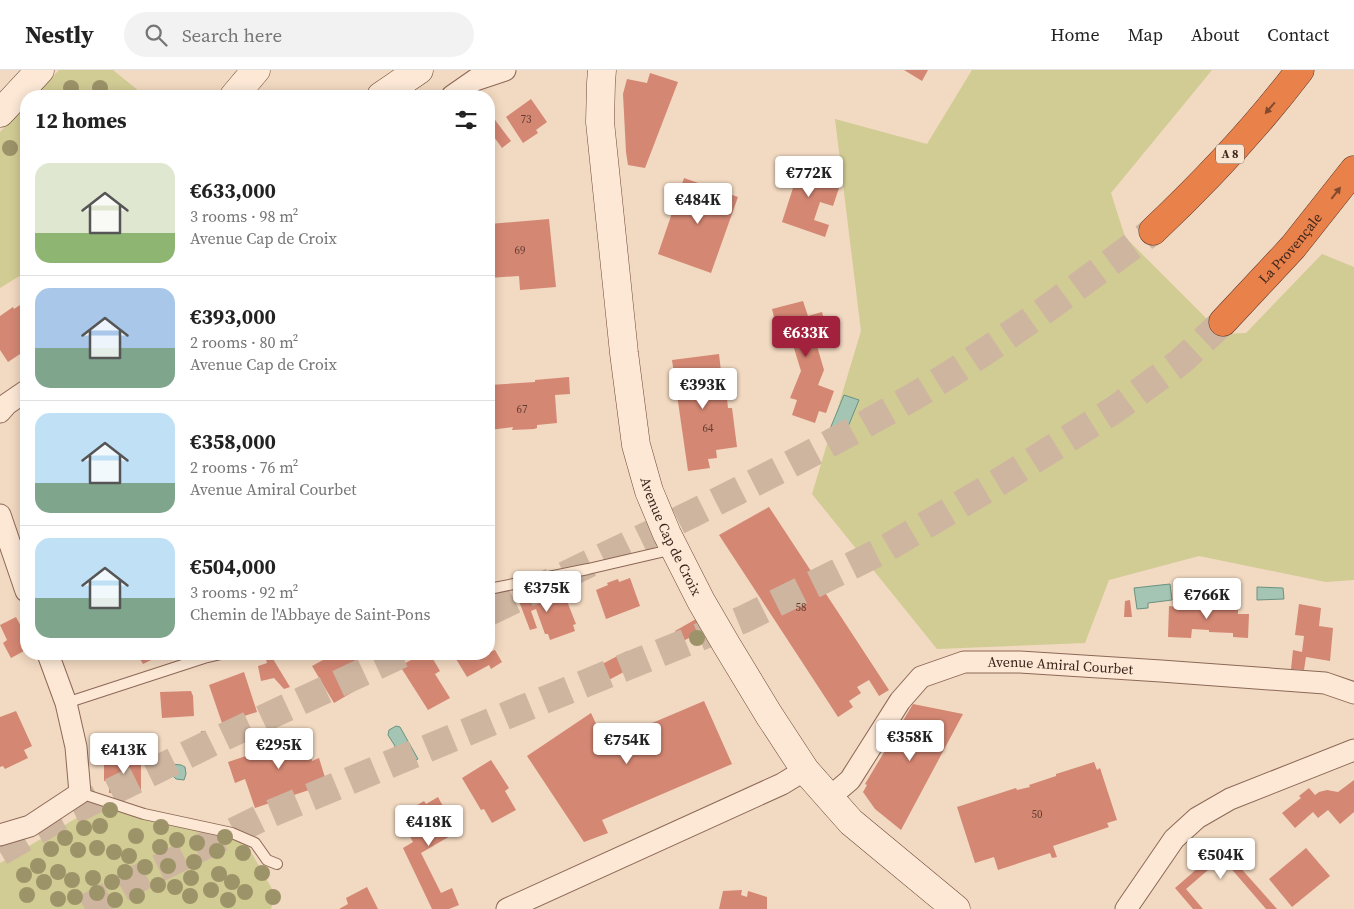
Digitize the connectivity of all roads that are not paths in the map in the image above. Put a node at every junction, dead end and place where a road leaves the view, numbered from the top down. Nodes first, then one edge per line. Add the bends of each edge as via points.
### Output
1 (40, 70) edge
2 (256, 70) edge
3 (419, 70) edge
4 (505, 70) edge
5 (602, 70) edge
6 (1300, 70) edge
7 (21, 90) edge
8 (239, 90) edge
9 (390, 90) edge
10 (461, 90) edge
11 (20, 92) edge
12 (0, 113) edge
13 (1354, 170) edge
14 (1153, 231) tunnel mouth
15 (1223, 322) tunnel mouth
16 (20, 395) edge
17 (0, 412) edge
18 (0, 515) edge
19 (674, 549) junction
20 (20, 573) edge
21 (495, 588) edge
22 (50, 660) edge
23 (198, 660) edge
24 (1354, 693) edge
25 (66, 704) junction
26 (1354, 750) edge
27 (805, 770) junction
28 (80, 793) junction
29 (829, 798) junction
30 (0, 835) edge
31 (277, 864) dead end
32 (507, 909) edge
33 (956, 909) edge
34 (1126, 909) edge

1 - 7 street
2 - 8 street
3 - 9 street
4 - 10 street via 475,80
5 - 19 street, Avenue Cap de Croix via 600,122 636,445 649,491
6 -> 14 highway, A 8 via 1234,149
11 - 12 street
15 -> 13 highway, La Provençale via 1293,247
16 - 17 street
18 - 20 street
19 - 21 lane
19 - 27 street, Avenue Cap de Croix via 726,644
22 - 25 street
23 - 25 lane
24 - 29 street, Avenue Amiral Courbet via 1325,683 1020,662 964,662 921,677 900,701 850,780
25 - 28 street via 76,747
26 - 34 street via 1230,799 1197,818 1174,839
27 - 29 street, Avenue Cap de Croix
27 - 32 street via 782,784
28 - 30 street via 30,826
28 - 31 lane via 144,814 232,832 255,843 267,860
29 - 33 street, Avenue Cap de Croix via 851,822

